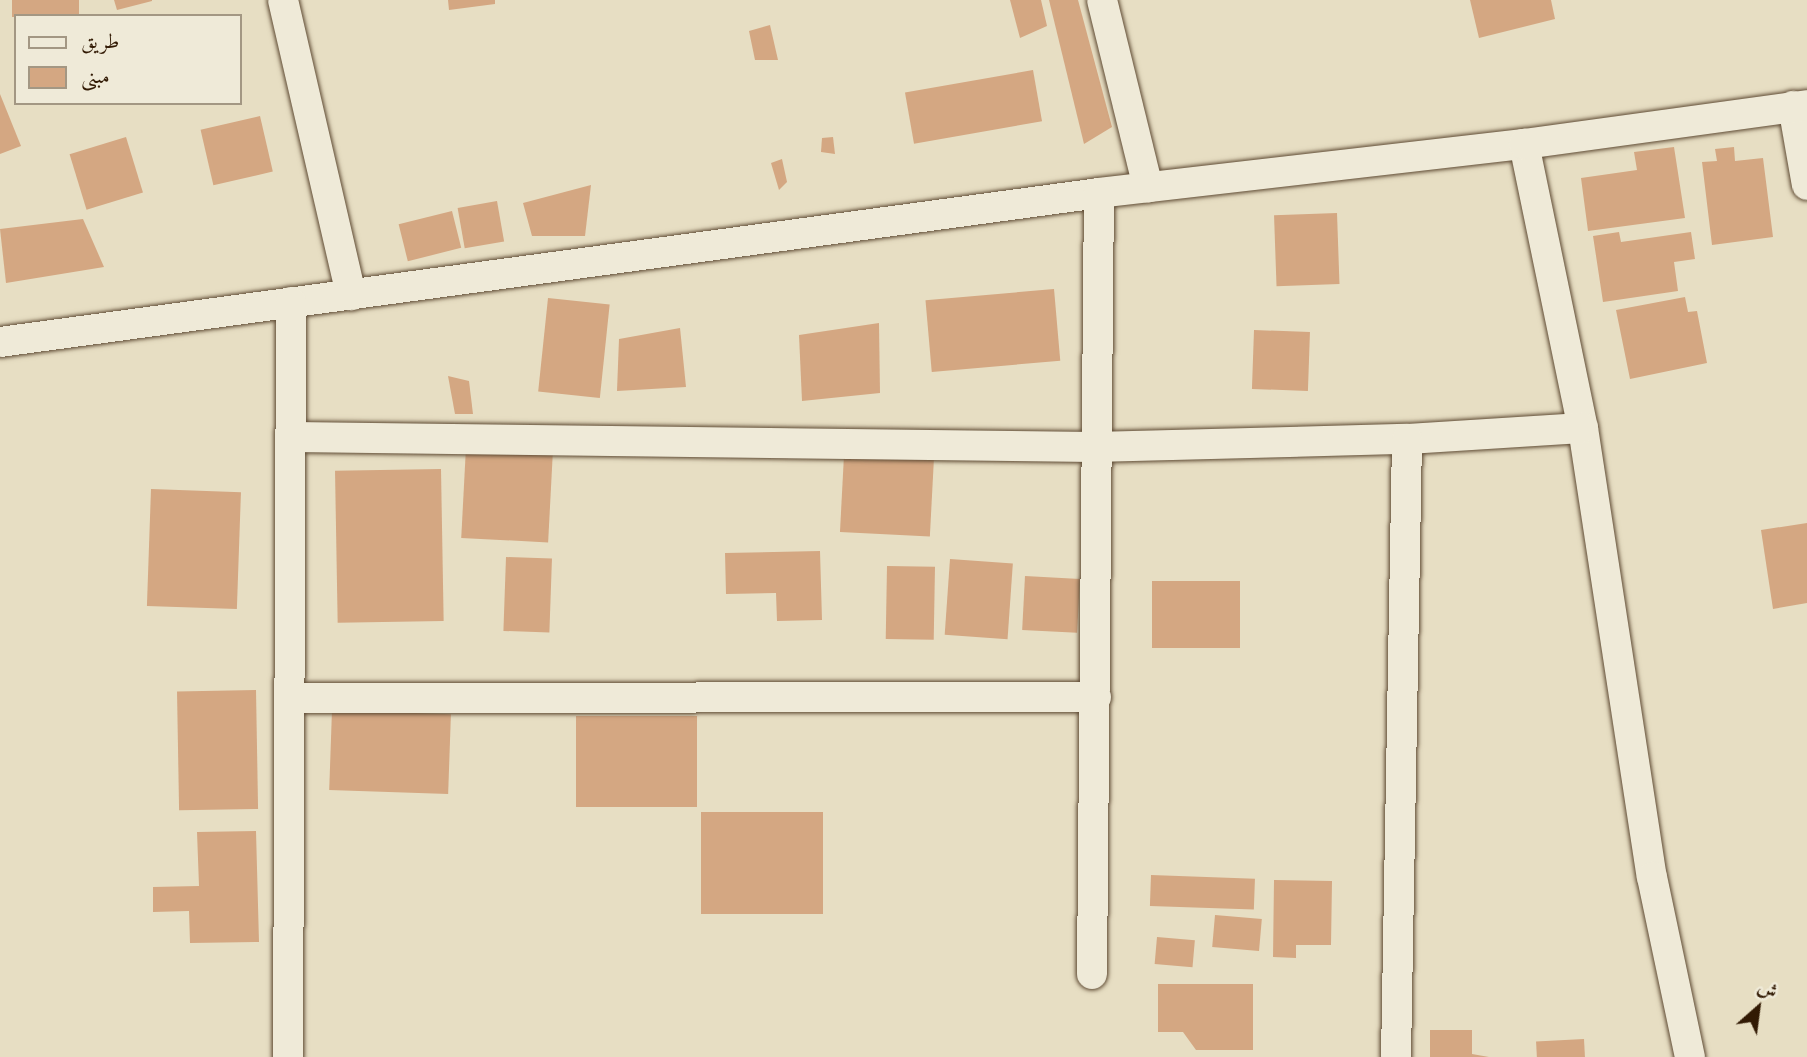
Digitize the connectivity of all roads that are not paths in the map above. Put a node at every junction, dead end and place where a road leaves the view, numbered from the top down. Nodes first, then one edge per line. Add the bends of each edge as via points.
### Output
1 (283, 0) edge
2 (1102, 0) edge
3 (1800, 105) edge
4 (1524, 144) junction
5 (1807, 185) edge
6 (1148, 187) junction
7 (1099, 192) junction
8 (351, 295) junction
9 (291, 302) junction
10 (0, 342) edge
11 (1583, 428) junction
12 (293, 437) junction
13 (1407, 439) junction
14 (1094, 447) junction
15 (1096, 697) junction
16 (289, 698) junction
17 (1092, 974) dead end
18 (288, 1057) edge
19 (1396, 1057) edge
20 (1690, 1057) edge

1 - 8 street
2 - 6 street
3 - 4 street
3 - 5 street
4 - 6 street
4 - 11 street
6 - 7 street
7 - 8 street
7 - 14 street
8 - 9 street
9 - 10 street
9 - 12 street
11 - 13 street
11 - 20 street via 1653,877
12 - 14 street
12 - 16 street
13 - 14 street
13 - 19 street
14 - 15 street
15 - 16 street
15 - 17 street
16 - 18 street

